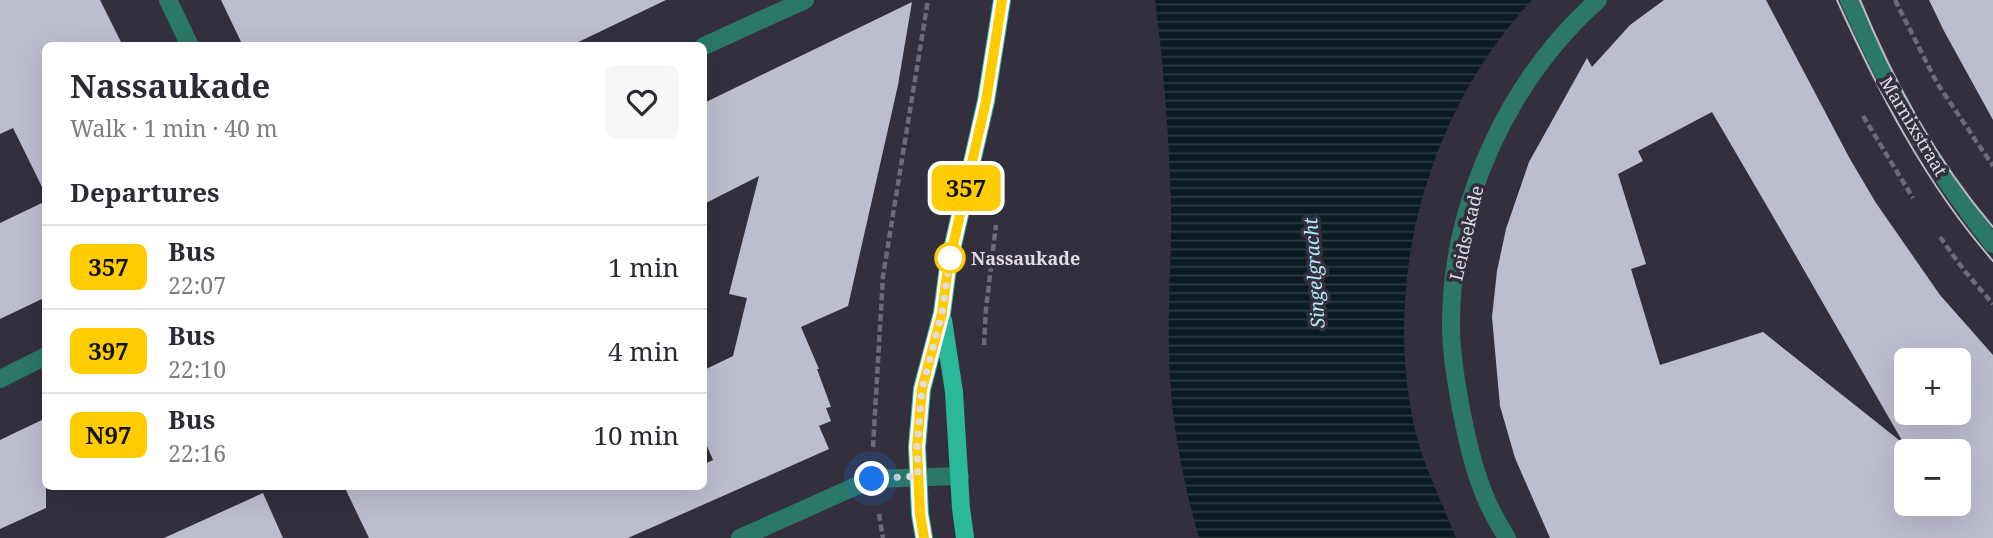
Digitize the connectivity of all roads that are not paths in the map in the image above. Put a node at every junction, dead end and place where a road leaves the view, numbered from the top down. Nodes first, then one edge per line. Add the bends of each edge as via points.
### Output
1 (168, 0) edge
2 (805, 0) edge
3 (1002, 0) edge
4 (1598, 0) edge
5 (1849, 0) edge
6 (188, 42) edge
7 (707, 46) edge
8 (1993, 244) edge
9 (942, 313) junction
10 (42, 358) edge
11 (0, 379) edge
12 (918, 476) junction
13 (960, 476) junction
14 (740, 538) edge
15 (924, 538) edge
16 (965, 538) edge
17 (1507, 538) edge

1 - 6 street
2 - 7 street
3 - 9 main road
4 - 17 street, Leidsekade via 1555,45 1513,104 1485,160 1455,272 1454,369 1467,439 1486,500
5 - 8 street, Marnixstraat via 1907,119
9 - 12 main road via 922,389
9 - 13 main road
10 - 11 street
12 - 13 street
12 - 14 street via 872,479
12 - 15 main road
13 - 16 main road

